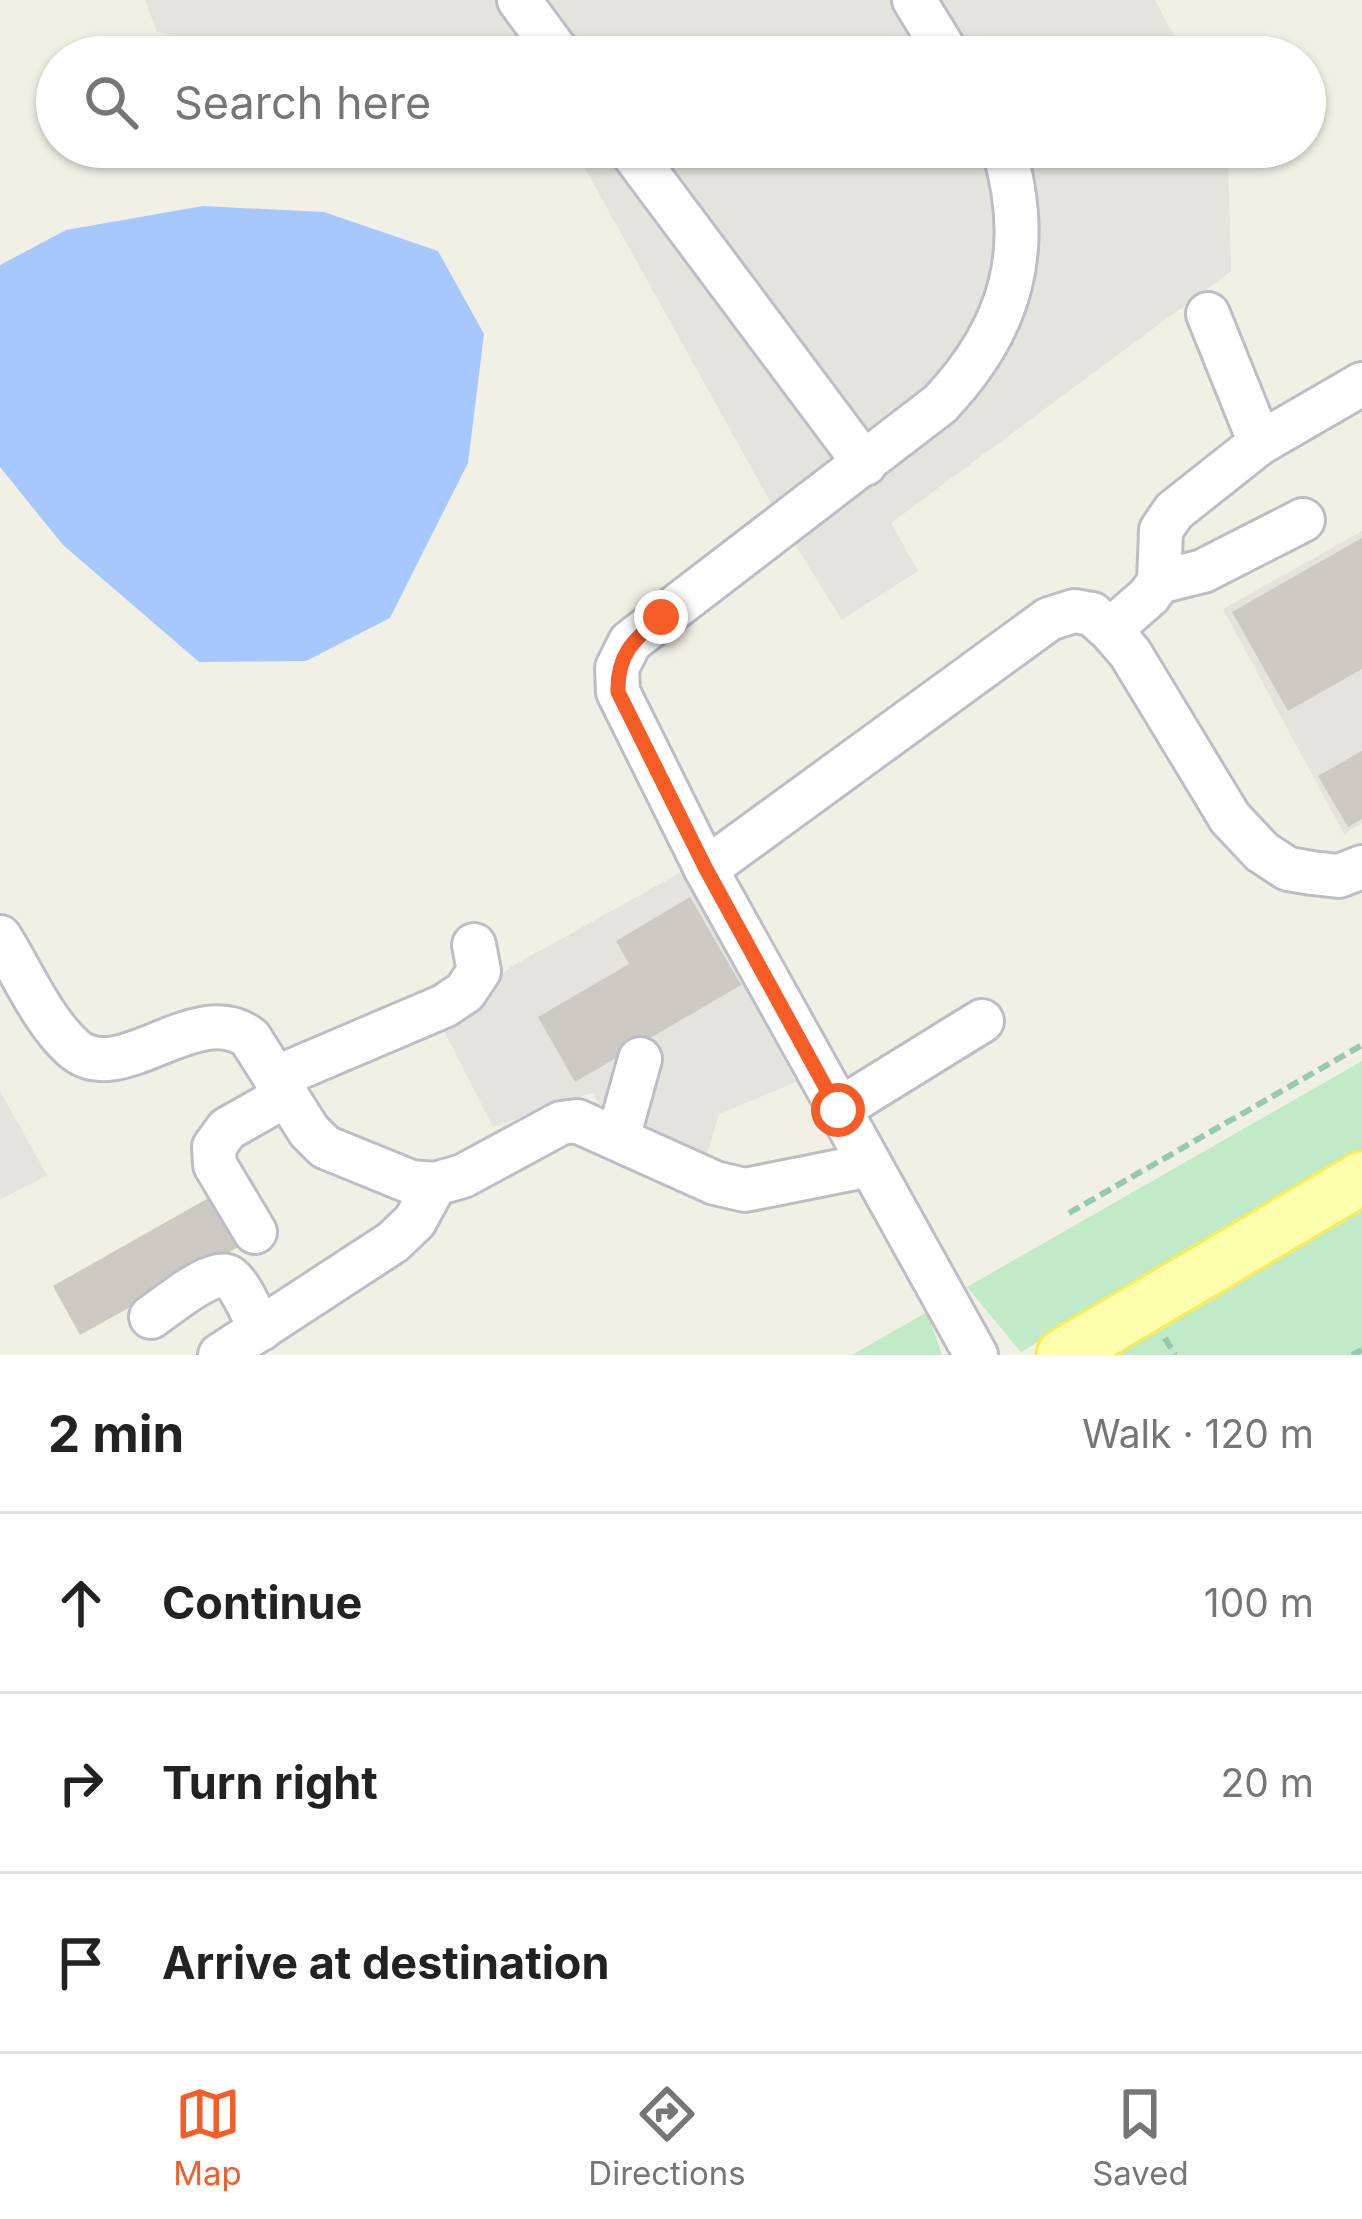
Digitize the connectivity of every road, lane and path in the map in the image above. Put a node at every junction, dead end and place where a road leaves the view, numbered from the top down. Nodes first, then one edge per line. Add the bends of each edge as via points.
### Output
1 (519, 0) edge
2 (914, 0) edge
3 (546, 36) edge
4 (936, 36) edge
5 (644, 168) edge
6 (1009, 168) edge
7 (1208, 314) dead end
8 (1362, 383) edge
9 (1260, 443) junction
10 (865, 464) junction
11 (1303, 520) dead end
12 (1159, 582) junction
13 (1110, 630) junction
14 (1362, 867) edge
15 (706, 869) junction
16 (0, 937) edge
17 (474, 945) dead end
18 (982, 1021) dead end
19 (1362, 1045) edge
20 (640, 1059) dead end
21 (281, 1086) junction
22 (838, 1110) junction
23 (618, 1138) junction
24 (870, 1166) junction
25 (1362, 1178) edge
26 (435, 1184) junction
27 (1069, 1214) dead end
28 (255, 1232) dead end
29 (151, 1317) dead end
30 (261, 1329) junction
31 (1362, 1349) edge
32 (220, 1355) edge
33 (976, 1355) edge
34 (1063, 1355) edge
35 (1352, 1355) edge

1 - 3 street
2 - 4 street
5 - 10 street
6 - 10 street via 1020,226 996,326 974,368 940,404
7 - 9 street
8 - 9 street
9 - 12 street via 1174,511 1161,530
10 - 15 street via 630,642 617,668 618,692
11 - 12 street via 1203,571
12 - 13 street
13 - 14 street via 1230,818 1262,852 1300,871 1339,876
13 - 15 street via 1091,614 1049,619
15 - 22 street
16 - 21 street via 75,1050 110,1059 212,1026 236,1027
17 - 21 street via 479,971 465,992
18 - 22 street
19 - 27 path
20 - 23 street
21 - 26 street via 309,1131 340,1157
21 - 28 street via 214,1147 215,1165
22 - 24 street
23 - 24 street via 745,1190
23 - 26 street via 590,1124 561,1123
24 - 33 street
25 - 34 main road
26 - 30 street via 404,1233
29 - 30 street via 220,1274 232,1278
30 - 32 street
31 - 35 path

